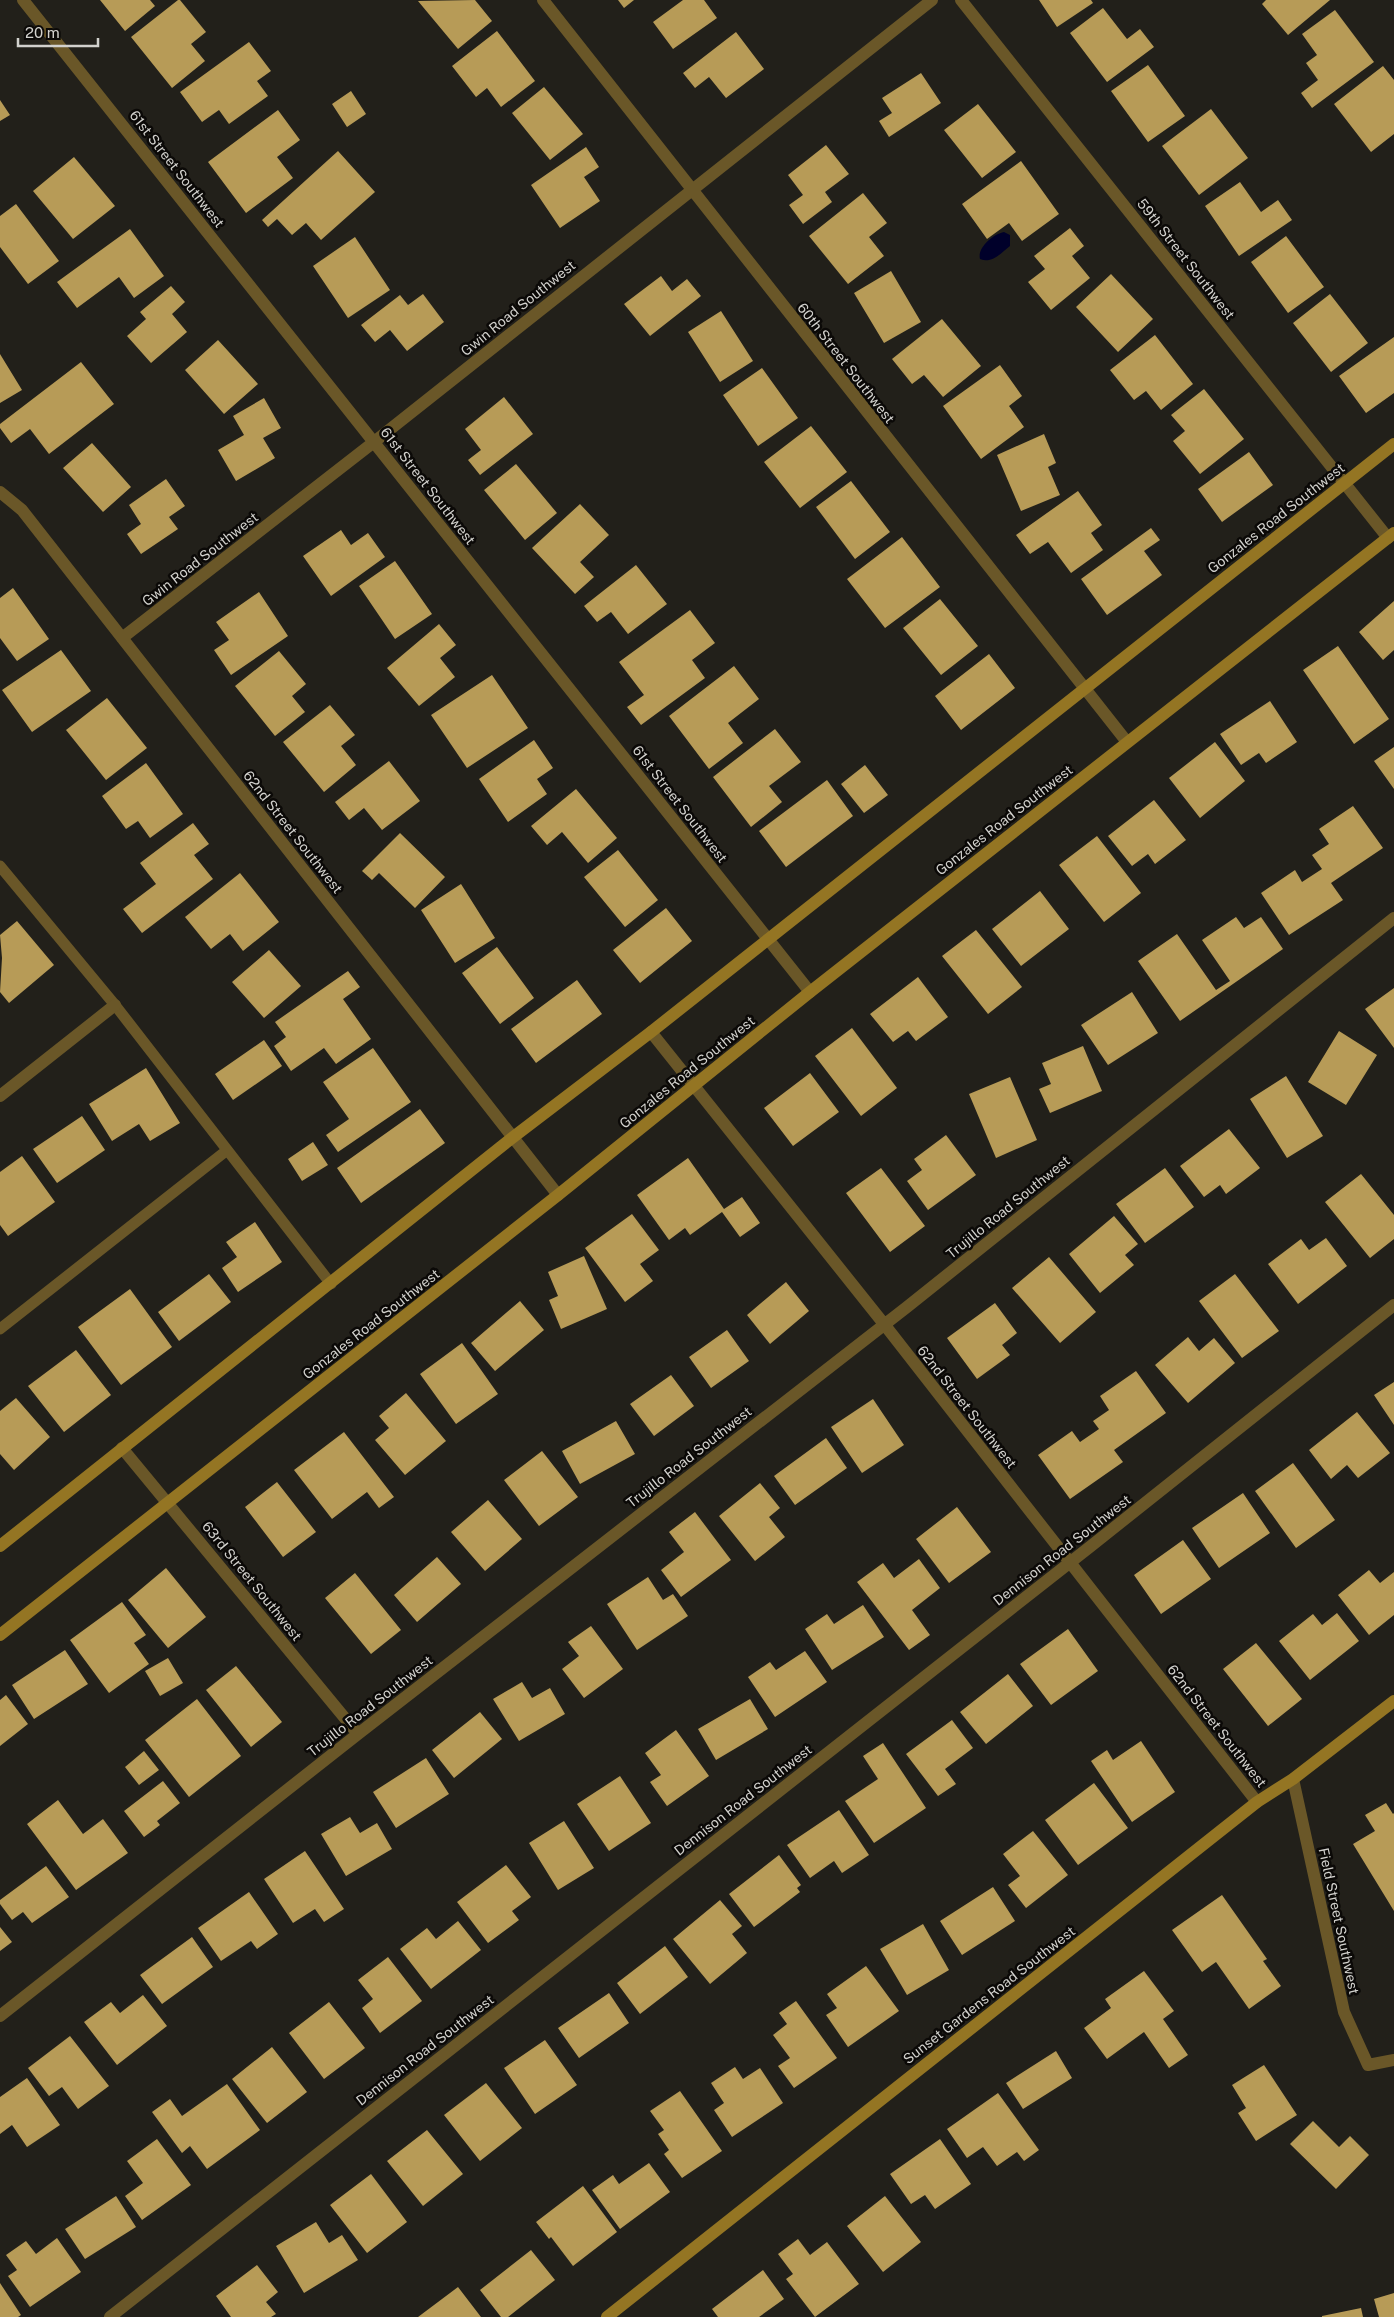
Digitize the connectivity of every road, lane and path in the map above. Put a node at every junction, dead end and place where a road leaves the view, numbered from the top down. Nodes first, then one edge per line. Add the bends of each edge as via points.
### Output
1 (23, 0) edge
2 (543, 0) edge
3 (932, 0) edge
4 (961, 0) edge
5 (693, 189) junction
6 (374, 442) junction
7 (1394, 444) edge
8 (1345, 483) junction
9 (0, 492) edge
10 (1391, 535) edge
11 (122, 638) junction
12 (1085, 689) junction
13 (1127, 742) junction
14 (0, 866) edge
15 (1394, 918) edge
16 (768, 940) junction
17 (810, 992) junction
18 (115, 1006) junction
19 (651, 1032) junction
20 (694, 1086) junction
21 (0, 1096) edge
22 (512, 1138) junction
23 (226, 1151) junction
24 (558, 1195) junction
25 (330, 1284) junction
26 (1394, 1305) edge
27 (884, 1324) junction
28 (0, 1329) edge
29 (122, 1448) junction
30 (169, 1503) junction
31 (0, 1546) edge
32 (1070, 1562) junction
33 (0, 1635) edge
34 (1394, 1701) edge
35 (358, 1734) junction
36 (1292, 1779) junction
37 (1257, 1802) junction
38 (0, 2016) edge
39 (1394, 2060) edge
40 (110, 2317) edge
41 (607, 2317) edge

1 - 6 street, 61st Street Southwest
2 - 5 street, 60th Street Southwest
3 - 5 street, Gwin Road Southwest
4 - 8 street, 59th Street Southwest
5 - 6 street, Gwin Road Southwest
5 - 12 street, 60th Street Southwest
6 - 11 street, Gwin Road Southwest
6 - 16 street, 61st Street Southwest
7 - 8 street, Gonzales Road Southwest
8 - 10 street, 59th Street Southwest
8 - 12 street, Gonzales Road Southwest
9 - 11 street, 62nd Street Southwest via 22,510
10 - 13 street, Gonzales Road Southwest
11 - 22 street, 62nd Street Southwest
12 - 13 street, 60th Street Southwest
12 - 16 street, Gonzales Road Southwest
13 - 17 street, Gonzales Road Southwest
14 - 18 lane
15 - 27 street, Trujillo Road Southwest
16 - 17 street, 61st Street Southwest
16 - 19 street, Gonzales Road Southwest
17 - 20 street, Gonzales Road Southwest
18 - 21 street
18 - 23 lane
19 - 20 street, 62nd Street Southwest
19 - 22 street, Gonzales Road Southwest
20 - 24 street, Gonzales Road Southwest
20 - 27 street, 62nd Street Southwest
22 - 24 street, 62nd Street Southwest
22 - 25 street, Gonzales Road Southwest
23 - 25 lane
23 - 28 lane
24 - 30 street, Gonzales Road Southwest
25 - 29 street, Gonzales Road Southwest
26 - 32 street, Dennison Road Southwest
27 - 32 street, 62nd Street Southwest
27 - 35 street, Trujillo Road Southwest
29 - 30 street, 63rd Street Southwest
29 - 31 street, Gonzales Road Southwest
30 - 33 street, Gonzales Road Southwest
30 - 35 street, 63rd Street Southwest
32 - 37 street, 62nd Street Southwest
32 - 40 street, Dennison Road Southwest
34 - 36 street, Sunset Gardens Road Southwest
35 - 38 street, Trujillo Road Southwest
36 - 37 street, Sunset Gardens Road Southwest
36 - 39 street, Field Street Southwest via 1344,2012 1368,2065
37 - 41 street, Sunset Gardens Road Southwest

